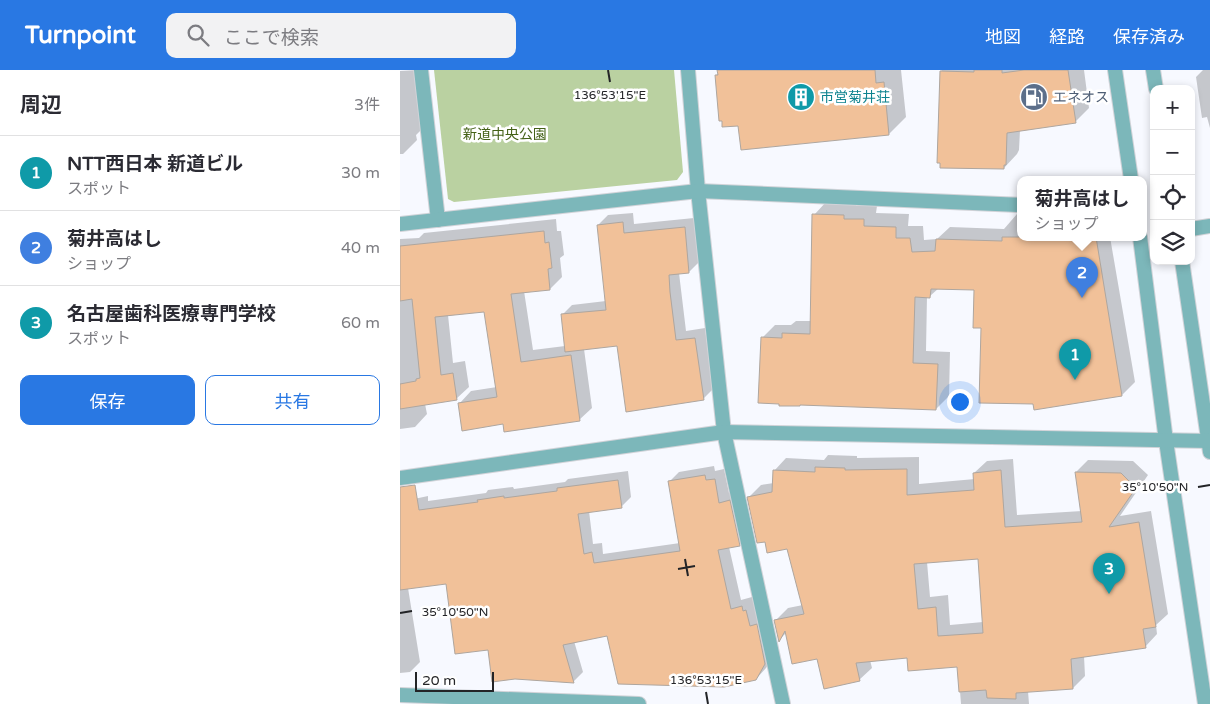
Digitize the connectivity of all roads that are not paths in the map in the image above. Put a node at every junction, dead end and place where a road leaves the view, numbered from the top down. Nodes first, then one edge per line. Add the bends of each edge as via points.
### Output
1 (421, 70) edge
2 (688, 70) edge
3 (1115, 70) edge
4 (1153, 70) edge
5 (1155, 85) edge
6 (1132, 176) edge
7 (698, 191) junction
8 (1017, 205) edge
9 (438, 220) junction
10 (400, 224) edge
11 (1210, 226) edge
12 (1195, 228) edge
13 (1141, 241) edge
14 (1183, 265) edge
15 (724, 432) junction
16 (1166, 441) junction
17 (1209, 444) edge
18 (400, 478) edge
19 (400, 695) edge
20 (639, 704) edge
21 (783, 704) edge
22 (1206, 704) edge

1 - 9 street
2 - 7 street
3 - 6 street
4 - 5 street
7 - 8 street
7 - 9 street
7 - 15 street
9 - 10 street
11 - 12 street
13 - 16 street
14 - 17 street
15 - 16 street
15 - 18 street
15 - 21 street
16 - 17 street
16 - 22 street
19 - 20 street

